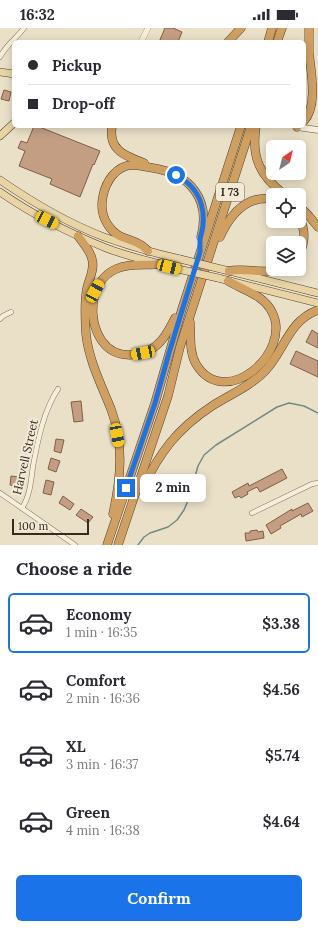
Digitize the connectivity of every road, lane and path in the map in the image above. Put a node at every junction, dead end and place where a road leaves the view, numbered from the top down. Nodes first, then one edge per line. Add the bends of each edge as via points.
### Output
1 (24, 28) edge
2 (148, 28) edge
3 (241, 28) edge
4 (272, 28) edge
5 (282, 28) edge
6 (309, 28) edge
7 (14, 40) edge
8 (142, 40) edge
9 (230, 40) edge
10 (269, 40) edge
11 (278, 40) edge
12 (12, 42) edge
13 (0, 57) edge
14 (0, 72) edge
15 (12, 74) edge
16 (313, 85) junction
17 (318, 96) edge
18 (306, 117) edge
19 (12, 125) edge
20 (306, 127) edge
21 (112, 128) edge
22 (240, 128) edge
23 (250, 128) edge
24 (256, 128) edge
25 (318, 130) edge
26 (2, 133) edge
27 (158, 169) junction
28 (0, 174) edge
29 (0, 180) edge
30 (277, 188) edge
31 (13, 189) junction
32 (0, 192) edge
33 (266, 198) edge
34 (306, 213) edge
35 (318, 227) edge
36 (78, 236) junction
37 (148, 251) junction
38 (200, 252) junction
39 (209, 258) junction
40 (161, 264) junction
41 (225, 270) junction
42 (266, 272) edge
43 (228, 281) junction
44 (318, 293) edge
45 (318, 302) edge
46 (182, 310) junction
47 (318, 310) edge
48 (11, 312) dead end
49 (190, 317) junction
50 (0, 319) edge
51 (58, 389) dead end
52 (318, 483) edge
53 (0, 493) edge
54 (22, 508) junction
55 (252, 513) dead end
56 (121, 535) junction
57 (75, 545) edge
58 (106, 545) edge
59 (118, 545) edge

1 - 7 street
2 - 8 street
3 - 9 highway
4 - 10 highway
5 - 11 highway
6 - 16 highway
12 - 13 street
14 - 15 main road
16 - 17 highway
16 - 18 highway via 313,104
19 - 26 main road
20 - 25 main road
21 - 27 highway via 112,140 120,152
22 - 38 highway, I 73
23 - 39 highway, I 73
24 - 30 highway via 254,146 258,165
27 - 37 highway via 134,165 121,168 110,178 103,197 103,213 112,230
27 - 38 highway via 186,181 198,195 203,214
28 - 31 main road
29 - 31 main road
31 - 37 main road via 86,230
32 - 36 main road
33 - 39 highway via 253,200 238,210 226,225 215,251
34 - 35 highway
36 - 40 main road
36 - 58 highway via 87,247 93,269 85,306 89,349 111,410 119,446 118,490
37 - 41 main road, bridge
38 - 46 highway, I 73
39 - 49 highway, I 73
40 - 43 main road, bridge
40 - 46 highway via 117,268 100,281 93,303 94,317 102,341 120,354 143,353 161,342
41 - 42 highway
41 - 44 main road
43 - 45 main road
43 - 49 highway via 257,296 273,313 276,324 275,336 271,348 259,366 238,380 228,382 210,378 196,364 193,355
46 - 58 highway, I 73 via 155,403
47 - 56 highway via 296,324 265,370 255,379 193,420 167,445 149,473
48 - 50 street
49 - 56 highway, I 73 via 168,396
51 - 54 street, Harvell Street via 49,404 39,436 28,496
52 - 55 street
53 - 54 street
54 - 57 street
56 - 59 highway, I 73

